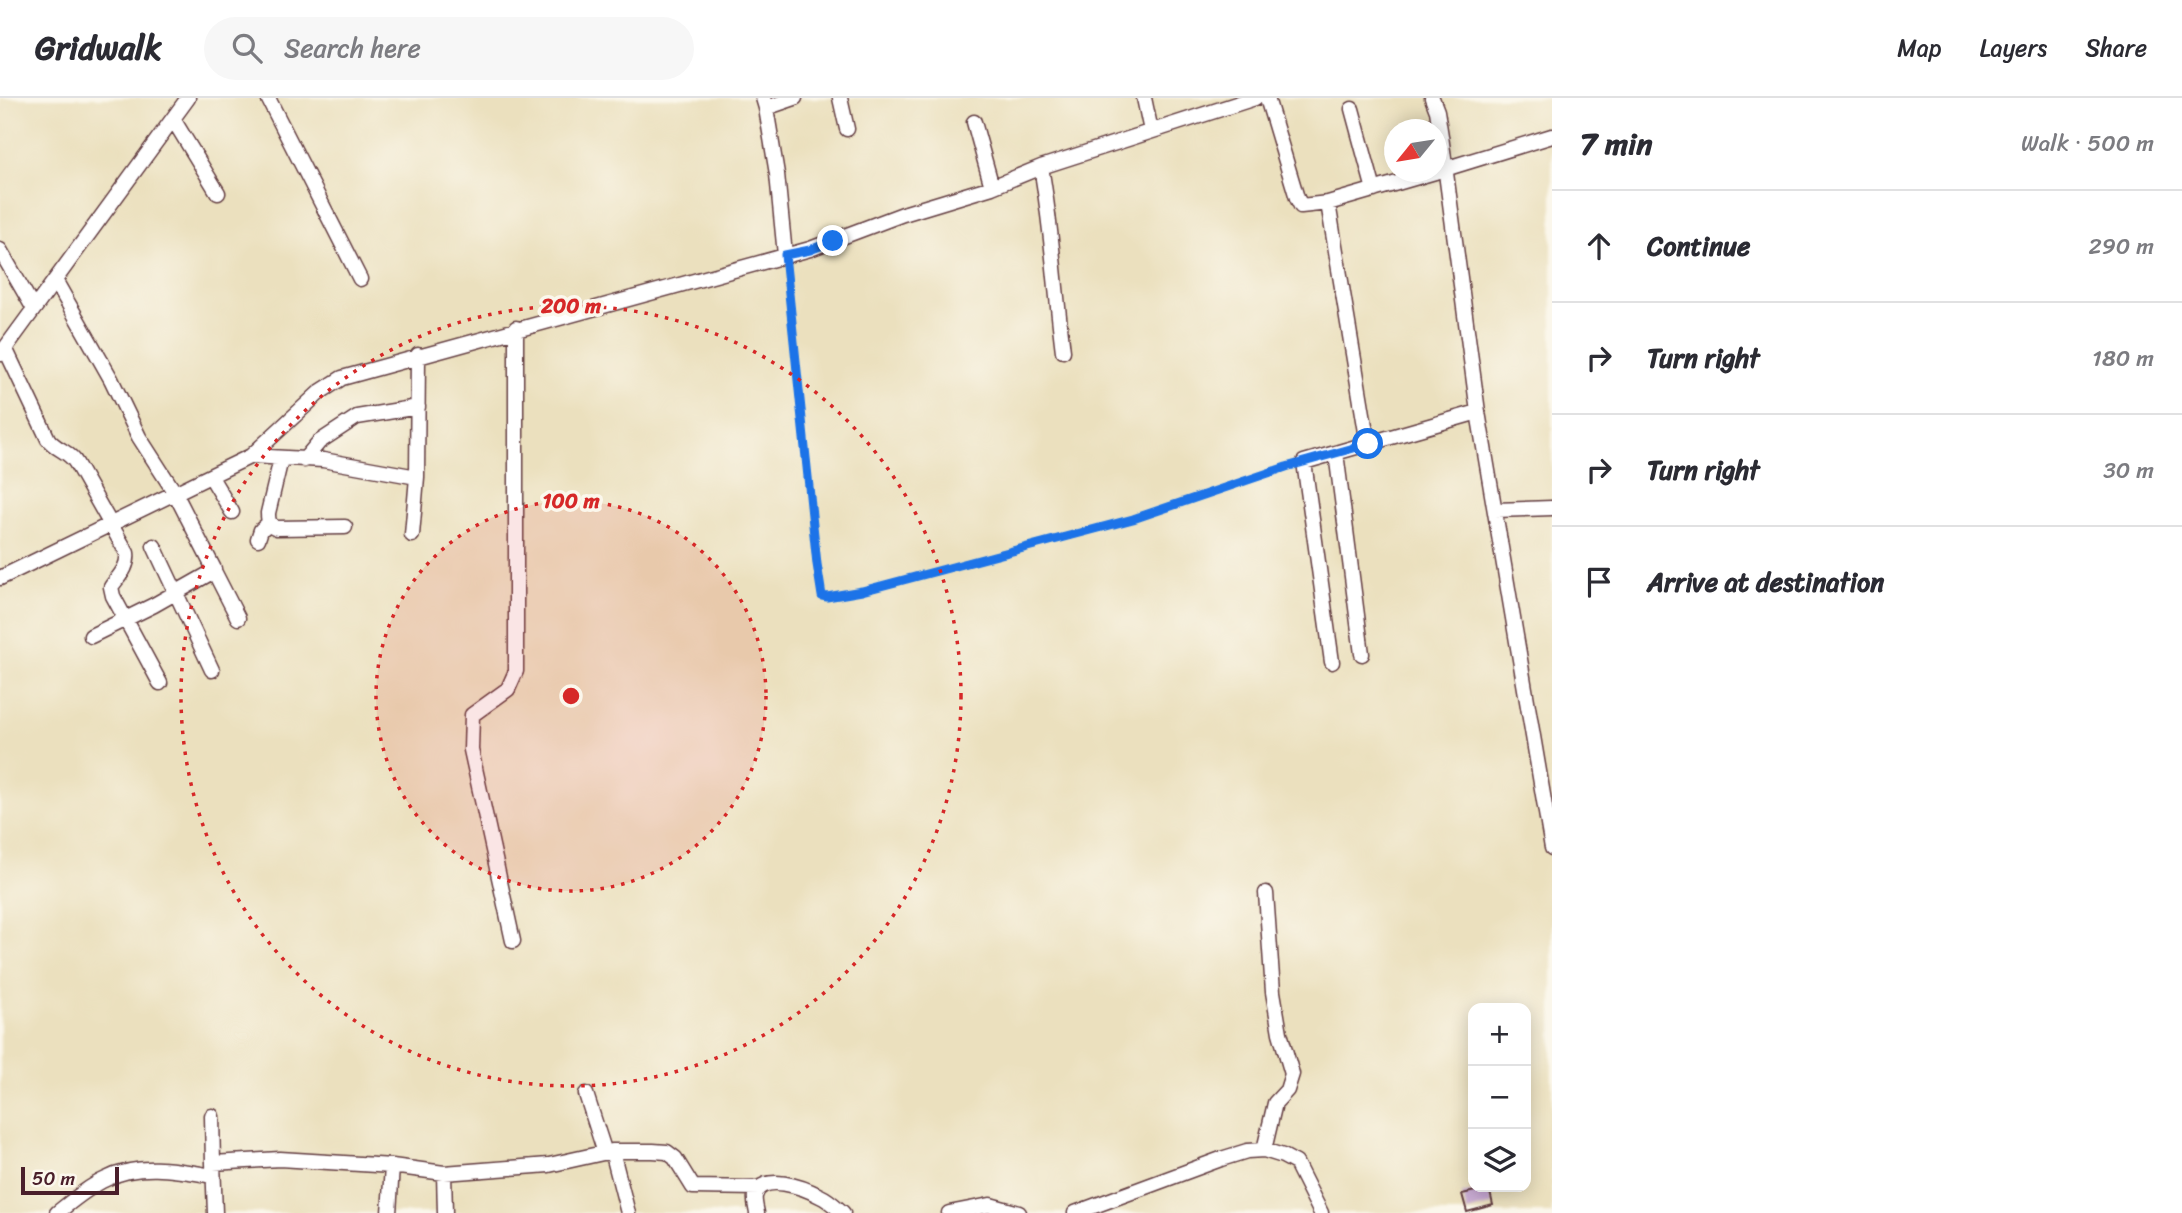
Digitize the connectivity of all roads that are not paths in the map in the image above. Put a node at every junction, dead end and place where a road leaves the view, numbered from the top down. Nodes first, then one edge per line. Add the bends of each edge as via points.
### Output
1 (188, 98) edge
2 (268, 98) edge
3 (795, 98) edge
4 (840, 98) edge
5 (1144, 98) edge
6 (1255, 98) edge
7 (1267, 98) edge
8 (1432, 98) edge
9 (765, 103) edge
10 (1352, 109) dead end
11 (173, 119) junction
12 (1437, 119) edge
13 (974, 122) dead end
14 (847, 129) dead end
15 (1151, 131) junction
16 (1552, 136) edge
17 (1041, 167) junction
18 (1447, 168) edge
19 (1400, 182) edge
20 (1441, 182) edge
21 (992, 187) junction
22 (1374, 190) junction
23 (218, 193) dead end
24 (1328, 203) junction
25 (0, 250) edge
26 (785, 255) junction
27 (55, 279) junction
28 (360, 279) dead end
29 (34, 309) junction
30 (516, 328) junction
31 (1063, 351) dead end
32 (3, 352) edge
33 (418, 355) junction
34 (418, 407) junction
35 (1478, 412) junction
36 (1368, 444) junction
37 (1336, 453) junction
38 (251, 456) junction
39 (281, 459) junction
40 (304, 460) junction
41 (211, 477) junction
42 (417, 477) junction
43 (174, 493) junction
44 (1552, 508) edge
45 (1495, 510) junction
46 (232, 512) dead end
47 (269, 523) junction
48 (112, 524) junction
49 (345, 527) dead end
50 (412, 535) dead end
51 (258, 539) dead end
52 (154, 546) dead end
53 (214, 571) junction
54 (0, 578) edge
55 (176, 593) junction
56 (238, 618) dead end
57 (124, 619) junction
58 (91, 636) dead end
59 (1363, 654) dead end
60 (1332, 662) dead end
61 (212, 670) dead end
62 (160, 683) dead end
63 (1552, 848) edge
64 (1266, 892) dead end
65 (513, 941) dead end
66 (586, 1094) dead end
67 (212, 1116) dead end
68 (1264, 1150) junction
69 (609, 1152) junction
70 (392, 1166) junction
71 (213, 1169) junction
72 (444, 1173) junction
73 (759, 1188) junction
74 (57, 1213) edge
75 (215, 1213) edge
76 (389, 1213) edge
77 (445, 1213) edge
78 (628, 1213) edge
79 (757, 1213) edge
80 (843, 1213) edge
81 (949, 1213) edge
82 (1019, 1213) edge
83 (1075, 1213) edge
84 (1321, 1213) edge

1 - 11 street
2 - 28 street
3 - 9 street
4 - 14 street
5 - 15 street
6 - 15 street
7 - 24 street via 1299,203
8 - 12 street
9 - 26 street
10 - 22 street
11 - 23 street
11 - 27 street
13 - 21 street
15 - 17 street
16 - 18 street
17 - 21 street
17 - 31 street
19 - 22 street
20 - 35 street
21 - 26 street
22 - 24 street
24 - 36 street
25 - 29 street
26 - 30 street
27 - 29 street
27 - 43 street
29 - 32 street
30 - 33 street
30 - 65 street via 516,671 508,689 472,715 471,750
32 - 48 street via 48,439 71,454
33 - 34 street
33 - 38 street via 331,384
34 - 40 street via 356,417 319,442
34 - 42 street
35 - 36 street
35 - 45 street
36 - 37 street
37 - 59 street
37 - 60 street via 1304,462
38 - 39 street
38 - 41 street
39 - 40 street
39 - 47 street
40 - 42 street
41 - 43 street
41 - 46 street
42 - 50 street
43 - 48 street
43 - 53 street
44 - 45 street
45 - 63 street
47 - 49 street via 277,528
47 - 51 street
48 - 54 street
48 - 57 street via 127,553 124,571 111,587
52 - 55 street
53 - 55 street
53 - 56 street
55 - 57 street
55 - 61 street
57 - 58 street
57 - 62 street
64 - 68 street via 1273,992 1292,1074 1272,1110
66 - 69 street
67 - 71 street
68 - 83 street via 1221,1159
68 - 84 street via 1296,1163
69 - 72 street via 550,1164
69 - 73 street via 667,1152 693,1187
69 - 78 street
70 - 71 street via 279,1159
70 - 72 street
70 - 76 street
71 - 74 street via 130,1171 108,1177
71 - 75 street
72 - 77 street
73 - 79 street
73 - 80 street via 766,1183 786,1183 820,1195
81 - 82 street via 990,1205

